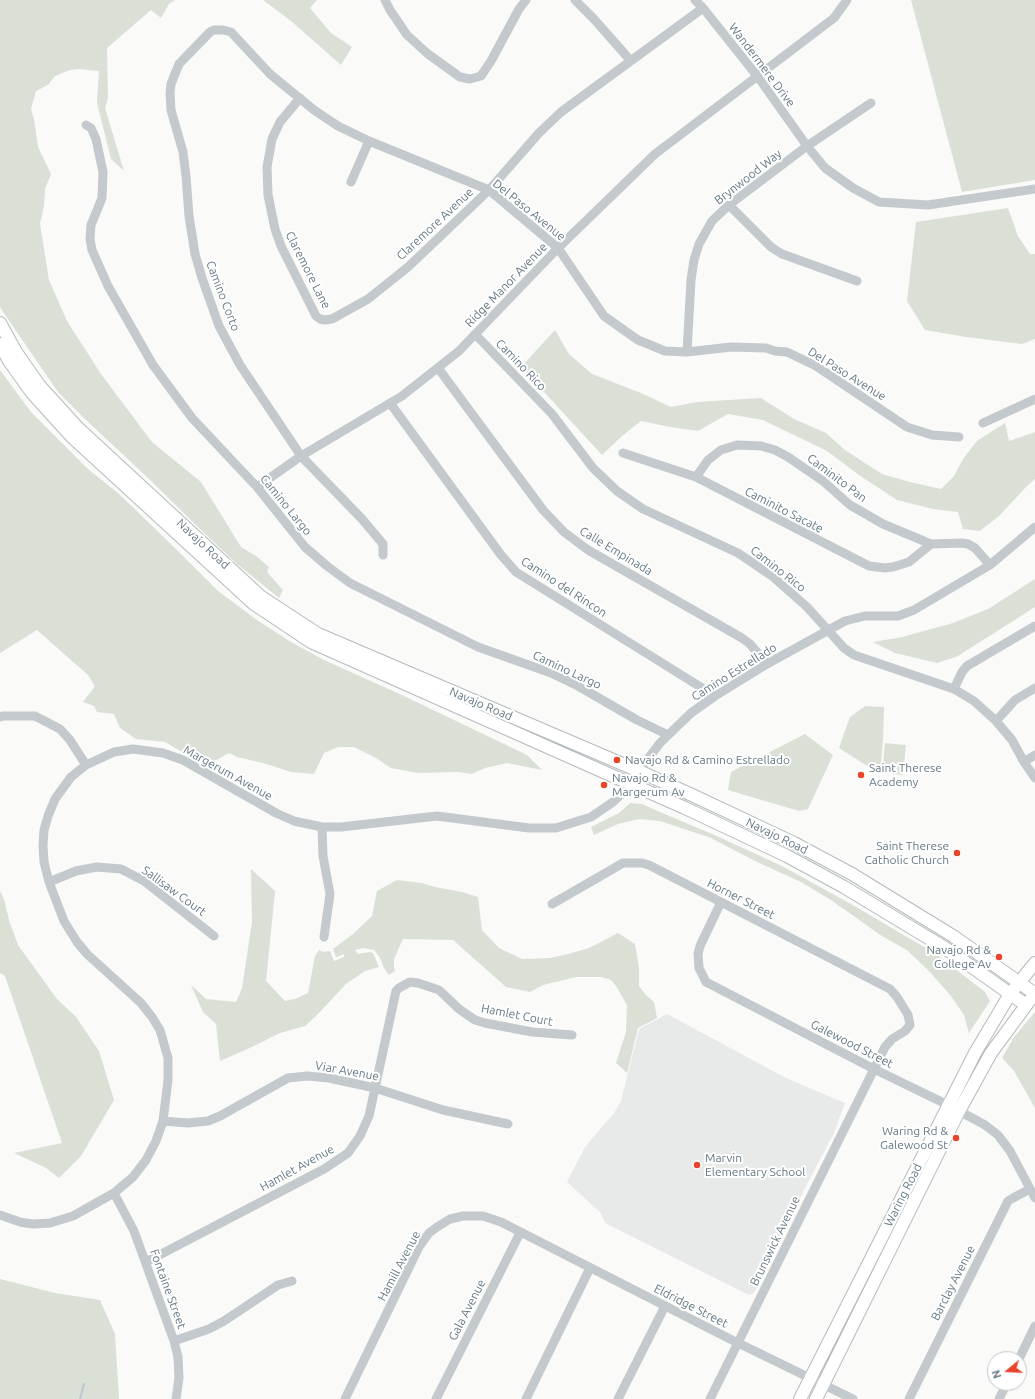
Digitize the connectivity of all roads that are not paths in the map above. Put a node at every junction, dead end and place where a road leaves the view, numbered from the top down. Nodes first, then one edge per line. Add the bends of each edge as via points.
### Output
1 (385, 0) edge
2 (526, 0) edge
3 (575, 0) edge
4 (695, 0) edge
5 (847, 0) edge
6 (703, 8) junction
7 (210, 32) joint
8 (630, 61) junction
9 (758, 77) junction
10 (300, 98) junction
11 (871, 103) dead end
12 (86, 125) dead end
13 (368, 141) junction
14 (807, 146) junction
15 (351, 182) dead end
16 (1035, 189) edge
17 (489, 190) junction
18 (729, 204) junction
19 (558, 248) junction
20 (857, 281) dead end
21 (320, 319) joint
22 (0, 323) edge
23 (475, 334) junction
24 (0, 344) edge
25 (687, 352) junction
26 (438, 368) junction
27 (1035, 399) edge
28 (390, 403) junction
29 (983, 423) dead end
30 (959, 437) dead end
31 (623, 453) dead end
32 (301, 456) junction
33 (696, 478) junction
34 (257, 487) junction
35 (1035, 527) edge
36 (931, 544) junction
37 (383, 555) dead end
38 (990, 565) junction
39 (1035, 626) edge
40 (829, 631) junction
41 (767, 664) junction
42 (1035, 688) edge
43 (954, 689) junction
44 (715, 696) junction
45 (0, 717) edge
46 (996, 721) junction
47 (668, 735) junction
48 (1035, 754) edge
49 (1024, 762) junction
50 (86, 765) junction
51 (639, 771) junction
52 (1035, 778) edge
53 (632, 784) junction
54 (728, 812) junction
55 (722, 825) junction
56 (322, 827) junction
57 (49, 882) junction
58 (721, 902) junction
59 (552, 904) dead end
60 (214, 936) dead end
61 (324, 937) dead end
62 (1035, 963) edge
63 (1019, 982) junction
64 (399, 988) joint
65 (1035, 993) edge
66 (1010, 994) junction
67 (1026, 1005) junction
68 (908, 1015) joint
69 (572, 1036) dead end
70 (874, 1069) junction
71 (374, 1088) junction
72 (948, 1105) junction
73 (959, 1111) junction
74 (163, 1121) junction
75 (508, 1124) dead end
76 (1030, 1189) junction
77 (114, 1193) junction
78 (1035, 1198) edge
79 (0, 1215) edge
80 (520, 1232) junction
81 (146, 1262) junction
82 (590, 1268) junction
83 (292, 1281) dead end
84 (665, 1306) junction
85 (1035, 1326) edge
86 (174, 1341) junction
87 (738, 1343) junction
88 (1023, 1351) edge
89 (811, 1378) junction
90 (824, 1385) junction
91 (176, 1399) edge
92 (345, 1399) edge
93 (436, 1399) edge
94 (526, 1399) edge
95 (618, 1399) edge
96 (710, 1399) edge
97 (800, 1399) edge
98 (816, 1399) edge
99 (852, 1399) edge
100 (908, 1399) edge

1 - 2 street via 407,35 460,77 470,79 481,76
3 - 8 street
4 - 6 street, Wandermere Drive
5 - 9 street, Ridge Manor Avenue via 834,18
6 - 8 street, Claremore Avenue
6 - 9 street, Wandermere Drive
7 - 10 street, Del Paso Avenue via 231,32 270,74
7 - 32 street, Camino Corto via 179,64 170,93 171,110 186,176 189,216 196,254 219,326 240,365
8 - 17 street, Claremore Avenue via 561,112 539,132
9 - 14 street, Wandermere Drive
9 - 19 street, Ridge Manor Avenue via 655,154
10 - 13 street, Del Paso Avenue via 338,126
10 - 21 street, Claremore Lane via 280,122 272,139 267,167 268,196 281,246 316,316
11 - 14 street, Brynwood Way
12 - 34 street, Camino Largo via 91,128 96,140 103,172 102,198 91,225 90,239 92,250 108,286 152,365 192,418
13 - 15 street
13 - 17 street, Del Paso Avenue
14 - 16 street, Wandermere Drive via 825,168 853,188 879,202 928,205
14 - 18 street, Brynwood Way
17 - 19 street, Del Paso Avenue
17 - 21 street, Claremore Avenue via 408,268 368,299 332,319
18 - 20 street via 782,254
18 - 25 street, Brynwood Way via 712,221 699,244 694,260
19 - 23 street, Ridge Manor Avenue
19 - 25 street, Del Paso Avenue via 604,316 638,340 664,351
22 - 51 main road, Navajo Road via 39,386 78,428 260,596 318,634
23 - 26 street, Ridge Manor Avenue
23 - 40 street, Camino Rico via 552,414 593,468 613,488 644,508 738,553 772,576 807,606
24 - 53 main road, Navajo Road via 32,393 71,436 254,604 311,642
25 - 30 street, Del Paso Avenue via 731,347 766,348 787,352 816,366 907,427 932,435
26 - 28 street, Ridge Manor Avenue
26 - 41 street, Calle Empinada via 543,510 564,532 588,550 742,638
27 - 29 street
28 - 32 street, Ridge Manor Avenue
28 - 44 street, Camino del Rincon via 516,572
31 - 33 street, Caminito Sacate
32 - 34 street, Ridge Manor Avenue
32 - 37 street, Camino Corto via 383,544
33 - 36 street, Caminito Sacate via 870,566 885,568 909,562
33 - 36 street, Caminito Pan via 708,460 721,450 737,445 761,446 788,457 823,481 850,505 883,524
34 - 47 street, Camino Largo via 305,547 350,583 478,647 572,683
35 - 38 street, Camino Estrellado
36 - 38 street, Caminito Pan via 968,544
38 - 40 street, Camino Estrellado via 914,610 898,616 865,616 845,621
39 - 43 street via 967,666
40 - 41 street, Camino Estrellado
40 - 43 street, Camino Rico via 854,656
41 - 44 street, Camino Estrellado
42 - 46 street via 1015,700
43 - 46 street, Camino Rico via 974,701
44 - 47 street, Camino Estrellado via 691,713
45 - 50 street via 35,716 60,729
46 - 49 street, Camino Rico via 1012,740
47 - 51 street, Camino Estrellado
48 - 49 street
49 - 52 street, Camino Rico
50 - 56 street, Margerum Avenue via 114,752 133,749 163,753 183,760 276,813 294,821
50 - 57 street, Margerum Avenue via 72,777 56,799 48,816 43,846
51 - 53 street, Camino Estrellado
51 - 54 main road, Navajo Road
53 - 55 main road, Navajo Road
53 - 56 street, Margerum Avenue via 613,802 591,817 556,828 529,828 437,816
54 - 55 main road
54 - 63 main road, Navajo Road via 852,874 953,936
55 - 66 main road, Navajo Road via 844,887 945,948
56 - 61 street via 323,856 330,894
57 - 60 street, Sallisaw Court via 76,871 97,867 121,869 144,881
57 - 74 street, Margerum Avenue via 64,920 77,942 141,1003 160,1030 168,1058
58 - 59 street, Horner Street via 649,865 623,863
58 - 68 street, Horner Street via 890,989
58 - 70 street, Galewood Street via 698,954 698,968 706,982
62 - 63 main road, Waring Road
63 - 65 main road, Navajo Road
63 - 66 main road, Waring Road
64 - 69 street, Hamlet Court via 410,982 439,990 474,1020 532,1032
64 - 71 street, Hamlet Avenue via 396,991
65 - 67 main road, Waring Road
66 - 67 main road, Navajo Road
66 - 72 main road, Waring Road
67 - 73 main road, Waring Road via 991,1053
68 - 70 street, Brunswick Avenue via 910,1024 885,1047
70 - 72 street, Galewood Street
70 - 87 street, Brunswick Avenue
71 - 74 street, Viar Avenue via 329,1078 288,1078 208,1121
71 - 75 street, Viar Avenue via 443,1110
71 - 81 street, Hamlet Avenue via 369,1116 360,1136 348,1153 324,1169
72 - 73 street, Galewood Street
72 - 89 main road, Waring Road
73 - 76 street, Galewood Street via 985,1124 998,1135 1010,1151
73 - 90 main road, Waring Road
74 - 77 street, Margerum Avenue via 146,1160 133,1177
76 - 78 street, Galewood Street
76 - 100 street, Barclay Avenue via 1008,1202
77 - 79 street, Margerum Avenue via 73,1216 50,1223 20,1222
77 - 81 street, Fontaine Street via 134,1231
80 - 82 street, Eldridge Street
80 - 92 street, Hamill Avenue via 483,1216 463,1216 450,1219 429,1233 419,1247
80 - 93 street, Gala Avenue
81 - 86 street, Fontaine Street
82 - 84 street, Eldridge Street
82 - 94 street
83 - 86 street via 278,1285 209,1329
84 - 87 street, Eldridge Street
84 - 95 street
85 - 88 street
86 - 91 street, Fontaine Street via 179,1378
87 - 89 street, Eldridge Street
87 - 96 street, Brunswick Avenue
89 - 90 street, Eldridge Street
89 - 97 main road, Waring Road
90 - 98 main road, Waring Road
90 - 99 street, Eldridge Street

